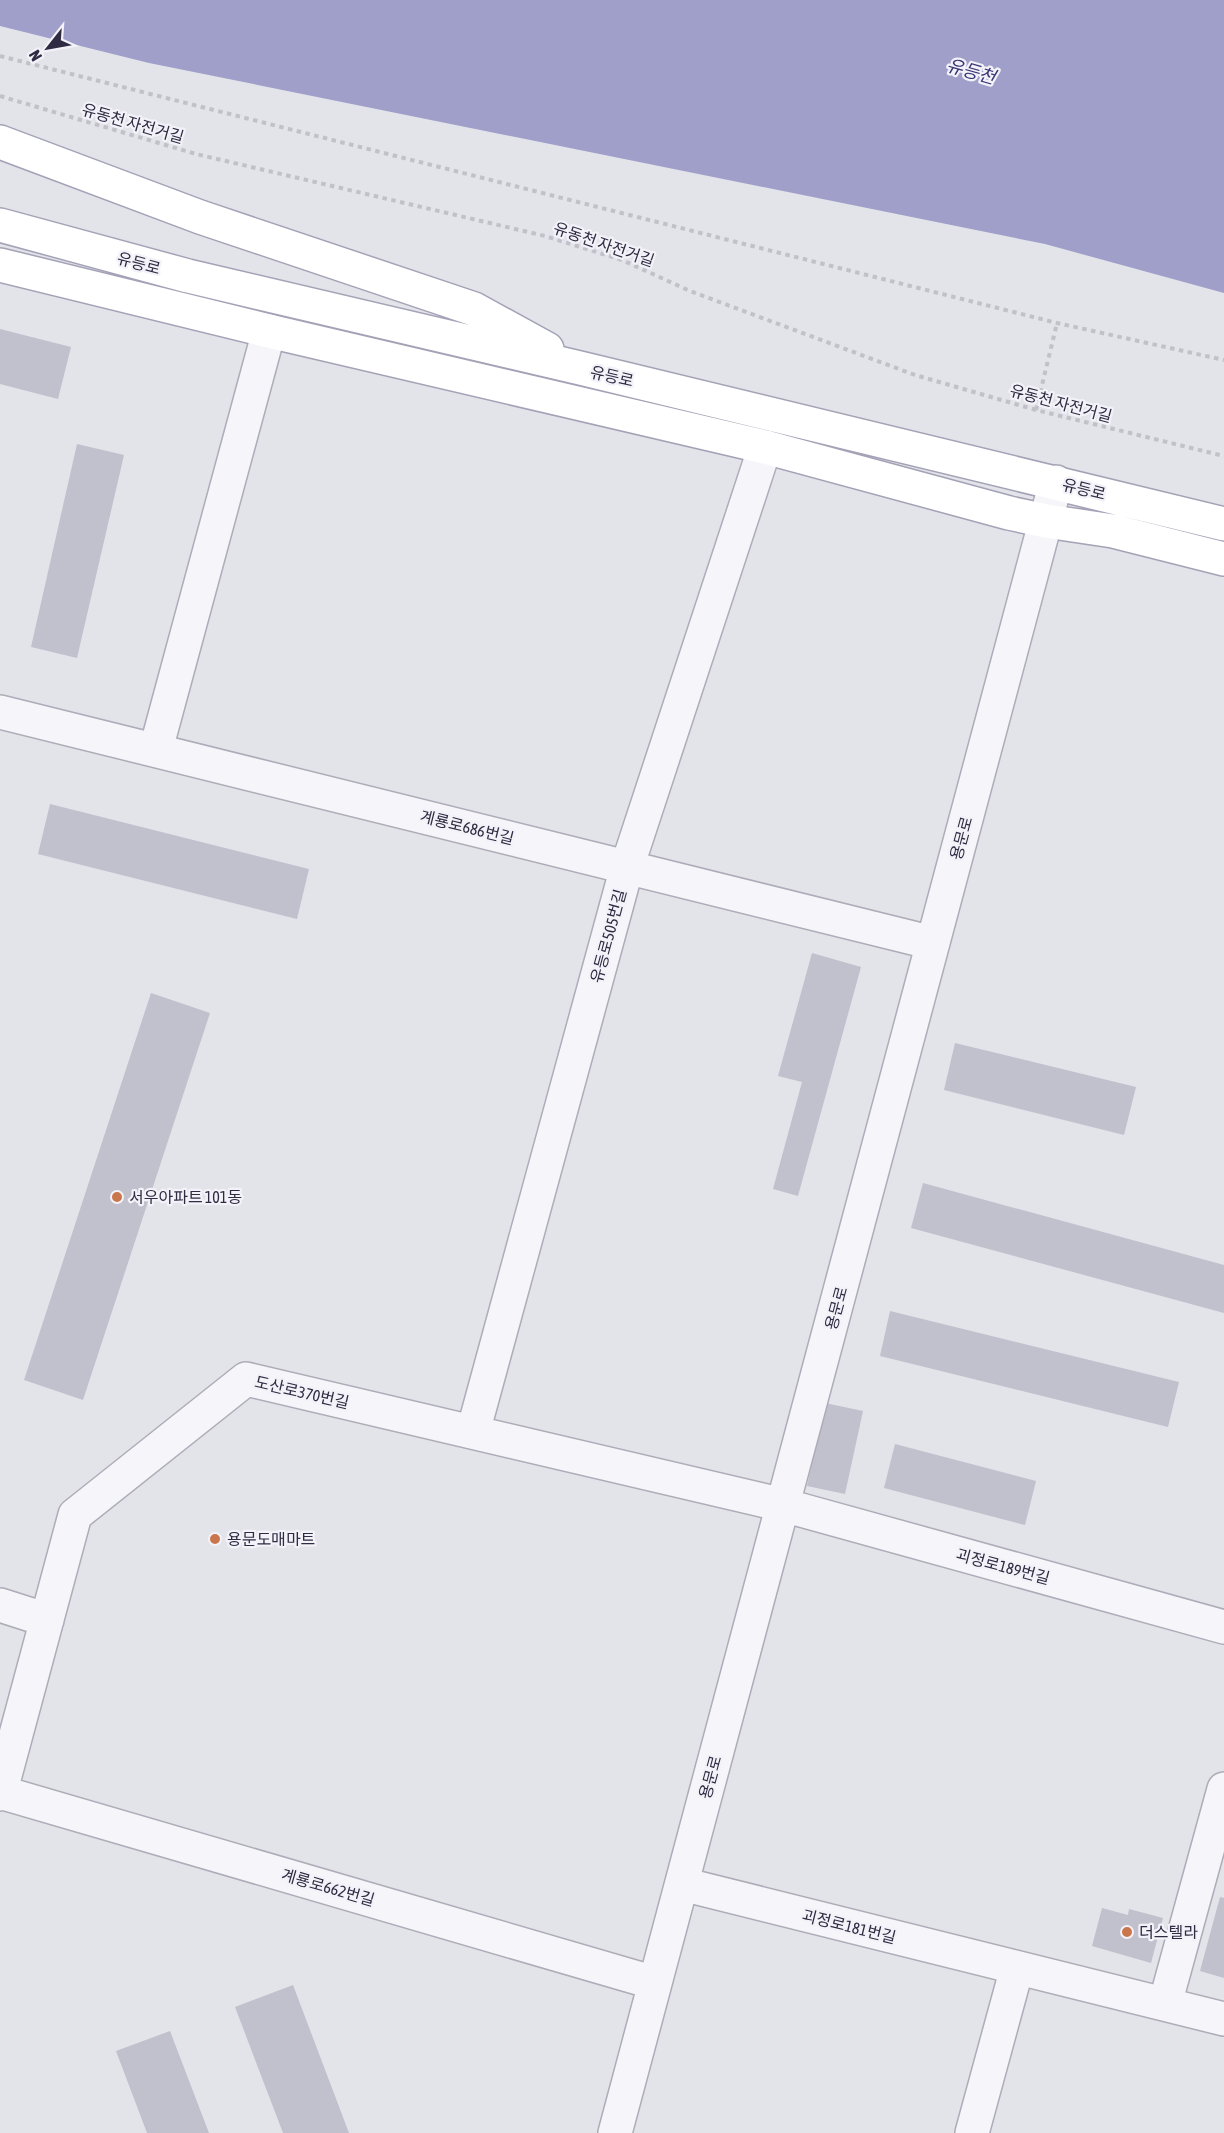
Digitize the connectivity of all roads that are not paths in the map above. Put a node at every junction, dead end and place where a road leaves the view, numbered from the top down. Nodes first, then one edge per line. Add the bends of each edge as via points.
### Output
1 (0, 142) edge
2 (0, 225) edge
3 (0, 265) edge
4 (269, 331) junction
5 (580, 368) junction
6 (765, 447) junction
7 (1056, 482) junction
8 (1046, 521) junction
9 (1224, 524) edge
10 (1224, 559) edge
11 (0, 712) edge
12 (156, 749) junction
13 (627, 867) junction
14 (933, 943) junction
15 (472, 1432) junction
16 (783, 1505) junction
17 (0, 1605) edge
18 (47, 1620) junction
19 (1224, 1627) edge
20 (1224, 1789) edge
21 (0, 1793) edge
22 (682, 1884) junction
23 (1017, 1968) junction
24 (655, 1983) junction
25 (1165, 2004) junction
26 (1224, 2019) edge
27 (615, 2133) edge
28 (972, 2133) edge

1 - 5 main road via 200,217 474,309
2 - 5 main road, 유등로 via 188,276
3 - 4 main road
4 - 6 main road
4 - 12 street
5 - 7 main road, 유등로
6 - 8 main road
6 - 13 street, 유등로505번길
7 - 8 street, 용문로
7 - 9 main road, 유등로
8 - 10 main road via 1113,531
8 - 14 street, 용문로
11 - 12 street, 계룡로686번길
12 - 13 street, 계룡로686번길
13 - 14 street, 계룡로686번길
13 - 15 street, 유등로505번길
14 - 16 street, 용문로
15 - 16 street, 도산로370번길
15 - 18 street, 도산로370번길 via 246,1379 75,1515
16 - 19 street, 괴정로189번길
16 - 22 street, 용문로
17 - 18 street
18 - 21 street, 도산로370번길
20 - 25 street
21 - 24 street, 계룡로662번길
22 - 23 street, 괴정로181번길
22 - 24 street, 용문로
23 - 25 street, 괴정로181번길
23 - 28 street
24 - 27 street, 용문로
25 - 26 street, 괴정로181번길

